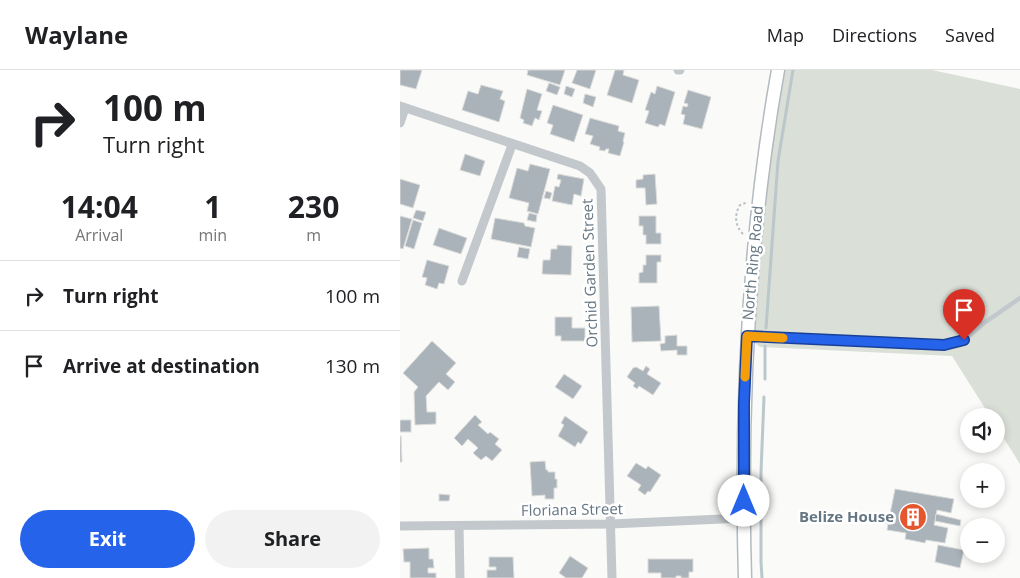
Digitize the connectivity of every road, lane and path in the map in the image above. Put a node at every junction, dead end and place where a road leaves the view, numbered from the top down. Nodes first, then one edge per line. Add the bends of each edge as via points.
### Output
1 (778, 70) edge
2 (403, 107) edge
3 (400, 123) edge
4 (512, 145) junction
5 (751, 202) dead end
6 (747, 237) dead end
7 (462, 281) dead end
8 (1020, 298) edge
9 (747, 336) junction
10 (744, 518) junction
11 (611, 524) junction
12 (400, 526) edge
13 (460, 526) junction
14 (460, 578) edge
15 (612, 578) edge
16 (745, 578) edge

1 - 9 main road, North Ring Road via 759,196
2 - 3 street
2 - 4 street, Orchid Garden Street
4 - 7 street
4 - 11 street, Orchid Garden Street via 580,166 590,173 601,189
5 - 6 path via 740,205 736,214 737,226
8 - 9 lane via 964,340 944,345
9 - 10 main road, North Ring Road
10 - 11 street, Floriana Street
10 - 16 main road, North Ring Road
11 - 13 street, Floriana Street
11 - 15 street, Orchid Garden Street
12 - 13 street, Floriana Street
13 - 14 street

